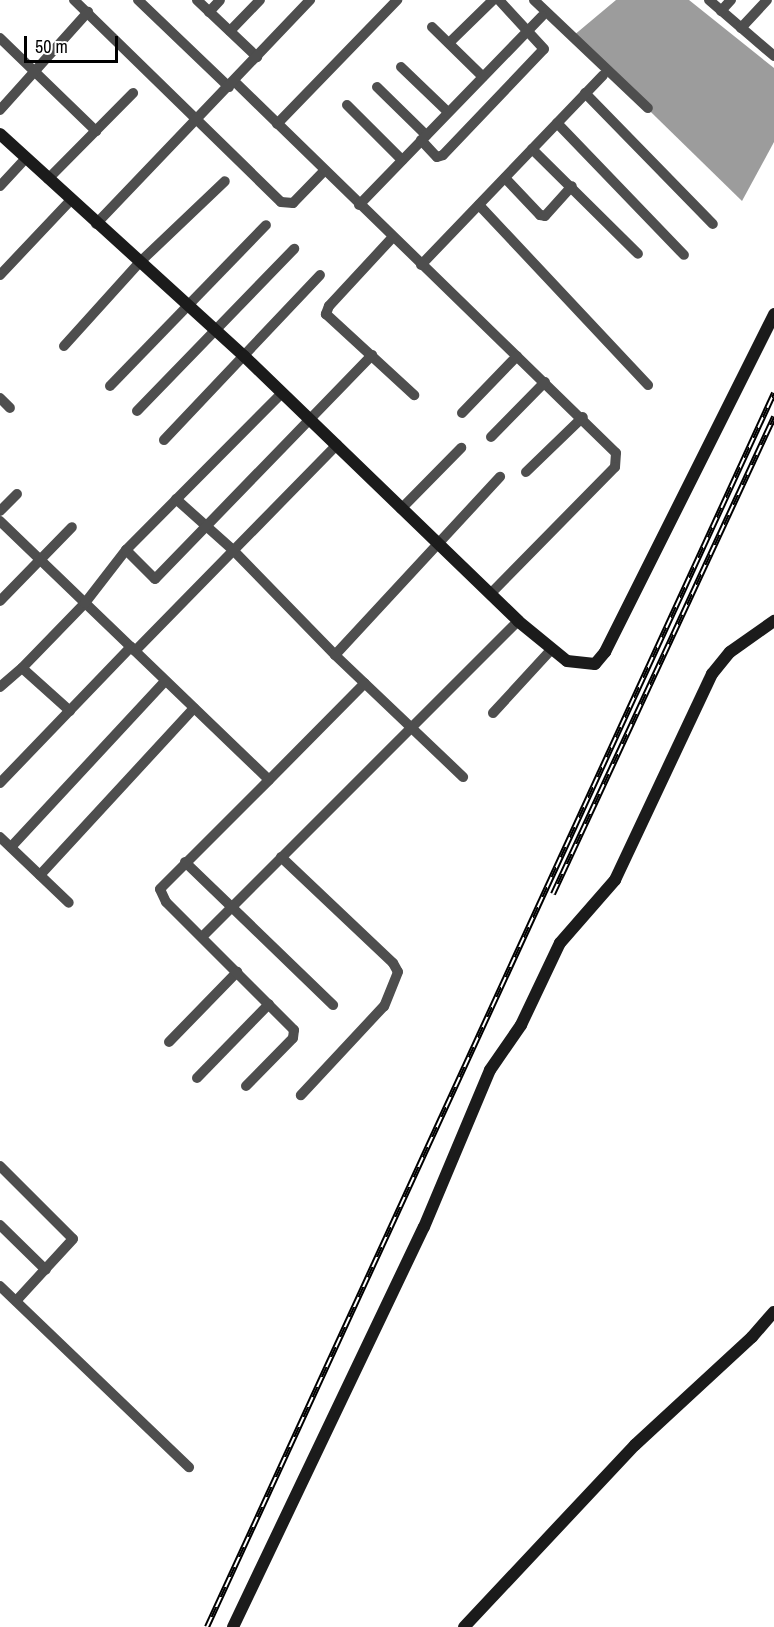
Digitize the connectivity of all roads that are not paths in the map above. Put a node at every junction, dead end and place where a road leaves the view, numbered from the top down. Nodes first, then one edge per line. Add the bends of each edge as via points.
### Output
1 (75, 0) edge
2 (138, 0) edge
3 (196, 0) edge
4 (220, 0) edge
5 (260, 0) edge
6 (310, 0) edge
7 (397, 0) edge
8 (493, 0) edge
9 (499, 0) edge
10 (534, 0) edge
11 (709, 0) edge
12 (731, 0) edge
13 (767, 0) edge
14 (721, 11) junction
15 (88, 12) junction
16 (209, 12) junction
17 (542, 16) dead end
18 (432, 27) dead end
19 (741, 28) junction
20 (529, 29) junction
21 (230, 31) junction
22 (0, 38) edge
23 (449, 44) junction
24 (772, 50) edge
25 (257, 57) junction
26 (401, 67) dead end
27 (36, 73) junction
28 (603, 75) dead end
29 (483, 77) junction
30 (231, 84) junction
31 (377, 87) dead end
32 (133, 93) dead end
33 (585, 93) junction
34 (347, 105) dead end
35 (648, 108) dead end
36 (0, 110) edge
37 (448, 112) junction
38 (197, 118) junction
39 (557, 123) junction
40 (277, 124) junction
41 (96, 131) junction
42 (0, 134) edge
43 (424, 138) junction
44 (532, 149) junction
45 (26, 158) junction
46 (402, 160) junction
47 (324, 171) junction
48 (48, 178) junction
49 (505, 178) junction
50 (225, 181) dead end
51 (0, 186) edge
52 (572, 186) junction
53 (70, 201) junction
54 (359, 205) junction
55 (479, 205) junction
56 (96, 224) junction
57 (713, 224) dead end
58 (266, 225) dead end
59 (393, 238) junction
60 (294, 249) dead end
61 (638, 254) dead end
62 (684, 255) dead end
63 (140, 262) junction
64 (421, 265) junction
65 (320, 274) dead end
66 (0, 275) edge
67 (187, 307) junction
68 (774, 314) edge
69 (216, 332) junction
70 (63, 346) dead end
71 (372, 355) junction
72 (244, 356) junction
73 (517, 356) junction
74 (545, 382) junction
75 (648, 385) dead end
76 (110, 386) dead end
77 (282, 393) junction
78 (414, 395) dead end
79 (0, 398) edge
80 (10, 408) dead end
81 (137, 411) dead end
82 (462, 413) dead end
83 (583, 417) junction
84 (312, 421) junction
85 (491, 437) dead end
86 (164, 440) dead end
87 (337, 445) junction
88 (461, 448) dead end
89 (526, 472) dead end
90 (500, 477) dead end
91 (17, 494) dead end
92 (176, 499) junction
93 (401, 509) junction
94 (0, 511) edge
95 (0, 521) edge
96 (206, 526) junction
97 (72, 527) dead end
98 (437, 544) junction
99 (232, 549) junction
100 (126, 550) junction
101 (40, 560) junction
102 (490, 594) junction
103 (0, 601) edge
104 (85, 603) junction
105 (518, 621) junction
106 (774, 621) edge
107 (133, 649) junction
108 (550, 651) junction
109 (335, 655) junction
110 (22, 668) junction
111 (165, 681) junction
112 (365, 683) junction
113 (0, 687) edge
114 (194, 708) junction
115 (70, 711) junction
116 (493, 713) dead end
117 (412, 727) junction
118 (463, 777) dead end
119 (269, 780) junction
120 (0, 783) edge
121 (0, 837) edge
122 (11, 847) junction
123 (281, 857) junction
124 (185, 862) junction
125 (40, 875) junction
126 (69, 903) dead end
127 (231, 906) junction
128 (202, 937) junction
129 (237, 972) junction
130 (269, 1004) junction
131 (333, 1005) dead end
132 (169, 1042) dead end
133 (197, 1078) dead end
134 (246, 1086) dead end
135 (301, 1095) dead end
136 (0, 1166) edge
137 (0, 1225) edge
138 (46, 1270) junction
139 (0, 1286) edge
140 (16, 1301) junction
141 (774, 1312) edge
142 (189, 1467) dead end
143 (233, 1627) edge
144 (464, 1627) edge

1 - 15 street
2 - 30 street
3 - 16 street
4 - 16 street
5 - 21 street
6 - 25 street
7 - 40 street
8 - 23 street
9 - 20 street
10 - 35 street
11 - 14 street
12 - 14 street
13 - 19 street
14 - 19 street
15 - 27 street
15 - 38 street
16 - 21 street
17 - 20 street
18 - 23 street
19 - 24 street
20 - 29 street
20 - 43 street via 544,49 443,155 437,157
21 - 25 street
22 - 27 street
23 - 29 street
25 - 30 street
26 - 37 street
27 - 36 street
27 - 41 street
28 - 33 street
29 - 37 street
30 - 38 street
30 - 40 street
31 - 43 street
32 - 41 street
33 - 39 street
33 - 57 street
34 - 46 street
37 - 43 street
38 - 47 street via 285,205 293,203
38 - 56 street
39 - 44 street
39 - 62 street
40 - 47 street
41 - 48 street
42 - 45 street
43 - 46 street
44 - 49 street
44 - 52 street
45 - 48 street
45 - 51 street
46 - 54 street
47 - 54 street
48 - 53 street
49 - 52 street via 545,216
49 - 55 street
50 - 63 street
52 - 61 street
53 - 56 street
53 - 66 street
54 - 59 street
55 - 64 street
55 - 75 street
56 - 63 street
58 - 67 street
59 - 64 street
59 - 71 street via 326,310 329,318
60 - 69 street
63 - 67 street
63 - 70 street
64 - 73 street
65 - 72 street
67 - 69 street
67 - 76 street
68 - 108 street via 600,659 588,664 567,662
69 - 72 street
69 - 81 street
71 - 78 street
71 - 84 street
72 - 77 street
72 - 86 street
73 - 74 street
73 - 82 street
74 - 83 street
74 - 85 street
77 - 84 street
77 - 92 street
79 - 80 street
83 - 89 street
83 - 102 street via 616,453 618,464
84 - 87 street
84 - 96 street
87 - 93 street
87 - 99 street
88 - 93 street
90 - 98 street
91 - 94 street
92 - 96 street
92 - 100 street
93 - 98 street
95 - 101 street
96 - 99 street
96 - 100 street via 155,579
97 - 101 street
98 - 102 street
98 - 109 street
99 - 107 street
99 - 109 street
100 - 104 street
101 - 103 street
101 - 104 street
102 - 105 street
104 - 107 street
104 - 110 street
105 - 108 street
105 - 117 street
106 - 143 street via 730,652 712,674 615,880 560,943 521,1025 490,1070 424,1227
107 - 111 street
107 - 115 street
108 - 116 street
109 - 112 street
110 - 113 street
110 - 115 street
111 - 114 street
111 - 122 street
112 - 117 street
112 - 119 street
114 - 119 street
114 - 125 street
115 - 120 street
117 - 118 street
117 - 123 street
119 - 124 street
121 - 122 street
122 - 125 street
123 - 127 street
123 - 135 street via 398,972 384,1006
124 - 127 street
124 - 128 street via 162,884 160,893
125 - 126 street
127 - 128 street
127 - 131 street
128 - 129 street
129 - 130 street
129 - 132 street
130 - 133 street
130 - 134 street via 291,1025 294,1034
136 - 138 street via 73,1239
137 - 138 street
138 - 140 street
139 - 140 street
140 - 142 street
141 - 144 street via 635,1445

